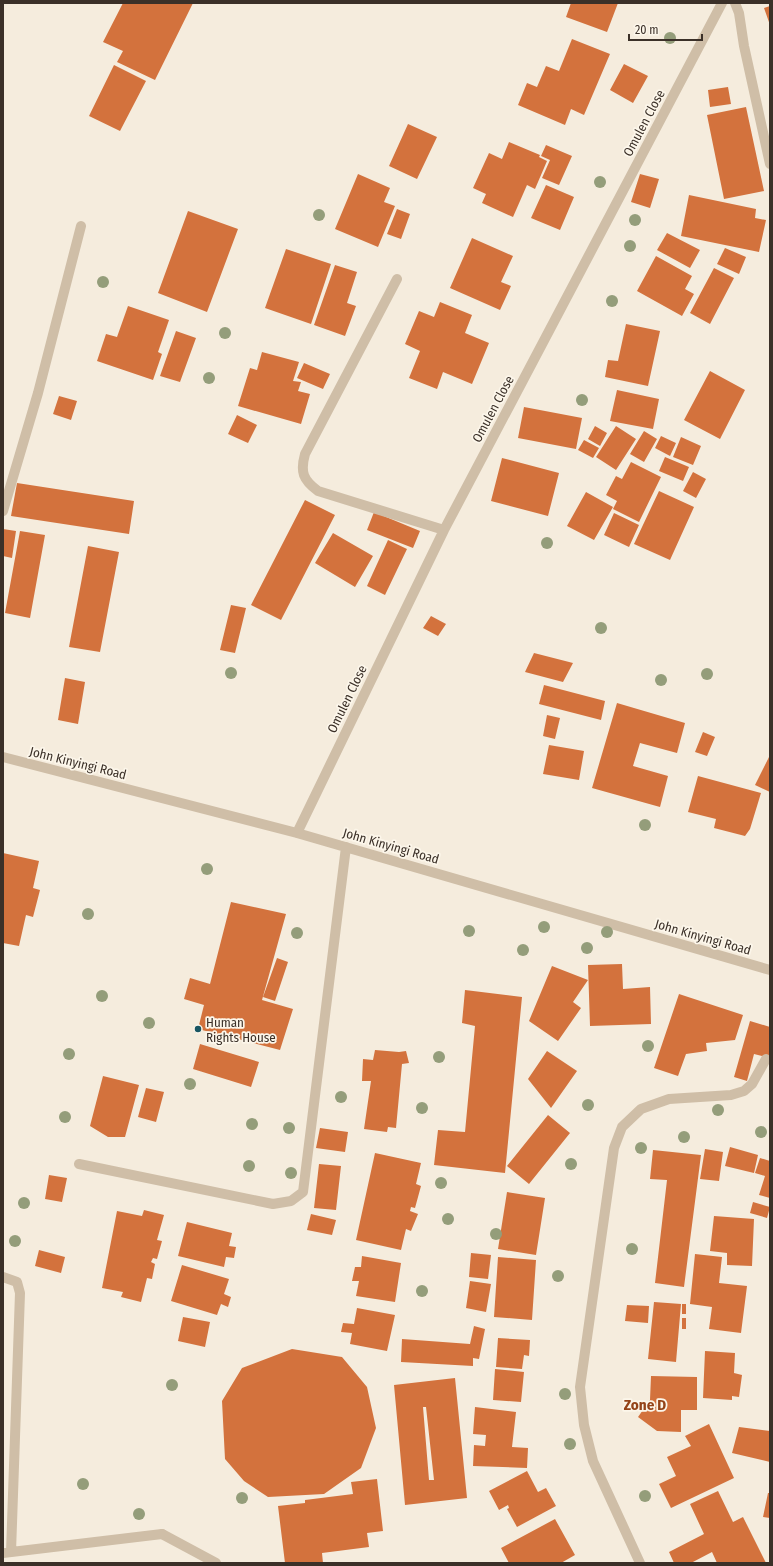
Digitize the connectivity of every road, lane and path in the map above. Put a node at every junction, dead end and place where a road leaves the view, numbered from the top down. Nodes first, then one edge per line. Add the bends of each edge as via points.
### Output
1 (722, 3) edge
2 (736, 3) edge
3 (770, 164) edge
4 (81, 226) dead end
5 (397, 279) dead end
6 (3, 511) edge
7 (444, 530) junction
8 (3, 757) edge
9 (297, 833) junction
10 (346, 847) junction
11 (770, 970) edge
12 (766, 1059) dead end
13 (79, 1164) dead end
14 (3, 1277) edge
15 (7, 1552) edge
16 (216, 1563) edge
17 (640, 1563) edge

1 - 7 street, Omulen Close
2 - 3 street
4 - 6 street via 38,393
5 - 7 street via 305,454 302,464 304,475 308,483 318,491
7 - 9 street, Omulen Close
8 - 9 street, John Kinyingi Road
9 - 10 street, John Kinyingi Road
10 - 11 street, John Kinyingi Road
10 - 13 street via 303,1192 291,1201 273,1204
12 - 17 street via 752,1084 744,1091 731,1095 669,1099 640,1109 622,1128 614,1148 580,1387 584,1426 593,1461
14 - 15 street via 17,1282 20,1293
15 - 16 street via 162,1534

